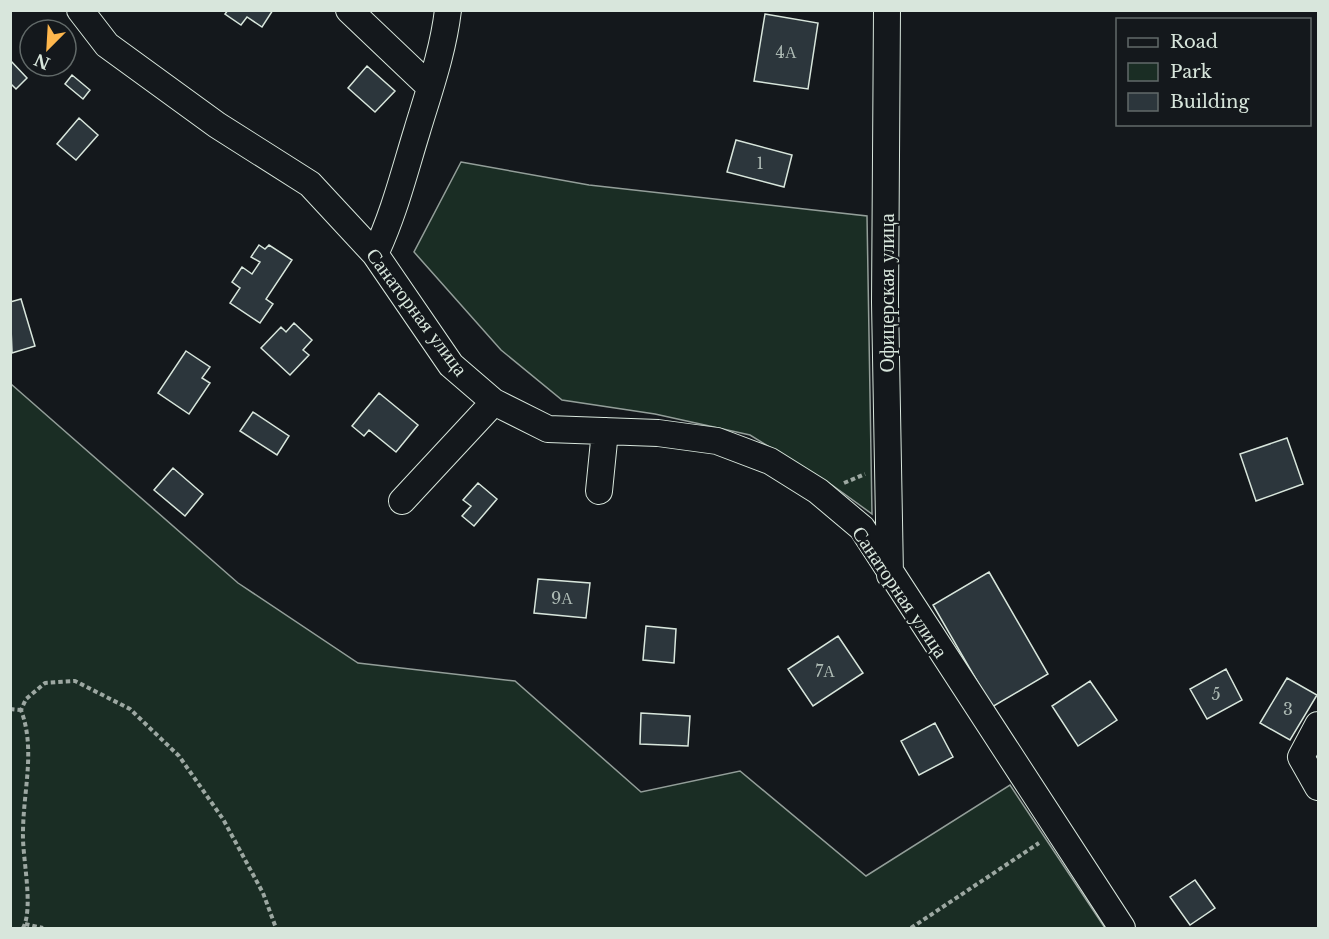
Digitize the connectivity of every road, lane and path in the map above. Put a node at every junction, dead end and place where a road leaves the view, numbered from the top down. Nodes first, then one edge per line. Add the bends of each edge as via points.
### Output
1 (80, 10) edge
2 (349, 10) edge
3 (448, 10) edge
4 (887, 10) edge
5 (430, 87) junction
6 (375, 254) junction
7 (494, 402) junction
8 (605, 431) junction
9 (888, 462) junction
10 (599, 491) dead end
11 (818, 492) junction
12 (402, 501) dead end
13 (890, 575) junction
14 (10, 710) edge
15 (21, 710) junction
16 (1318, 724) edge
17 (1318, 787) edge
18 (1058, 832) junction
19 (24, 926) edge
20 (43, 928) edge
21 (276, 928) edge
22 (911, 928) edge
23 (1122, 928) edge

1 - 6 street, Санаторная улица via 107,45 217,125 310,184
2 - 5 street
3 - 5 street
4 - 9 street, Офицерская улица
5 - 6 street via 389,224
6 - 7 street, Санаторная улица via 451,364
7 - 8 street, Санаторная улица via 548,429
7 - 12 street
8 - 10 street
8 - 11 street, Санаторная улица via 717,441 770,461
9 - 11 path
9 - 13 street, Офицерская улица
11 - 13 street, Санаторная улица via 862,528
13 - 18 street, Санаторная улица
14 - 15 path
15 - 19 path via 27,726 29,755 23,834 27,876
15 - 21 path via 26,699 45,682 75,681 130,709 179,756 223,819 263,893
16 - 17 street via 1301,757
18 - 22 path
18 - 23 street, Санаторная улица
19 - 20 path

